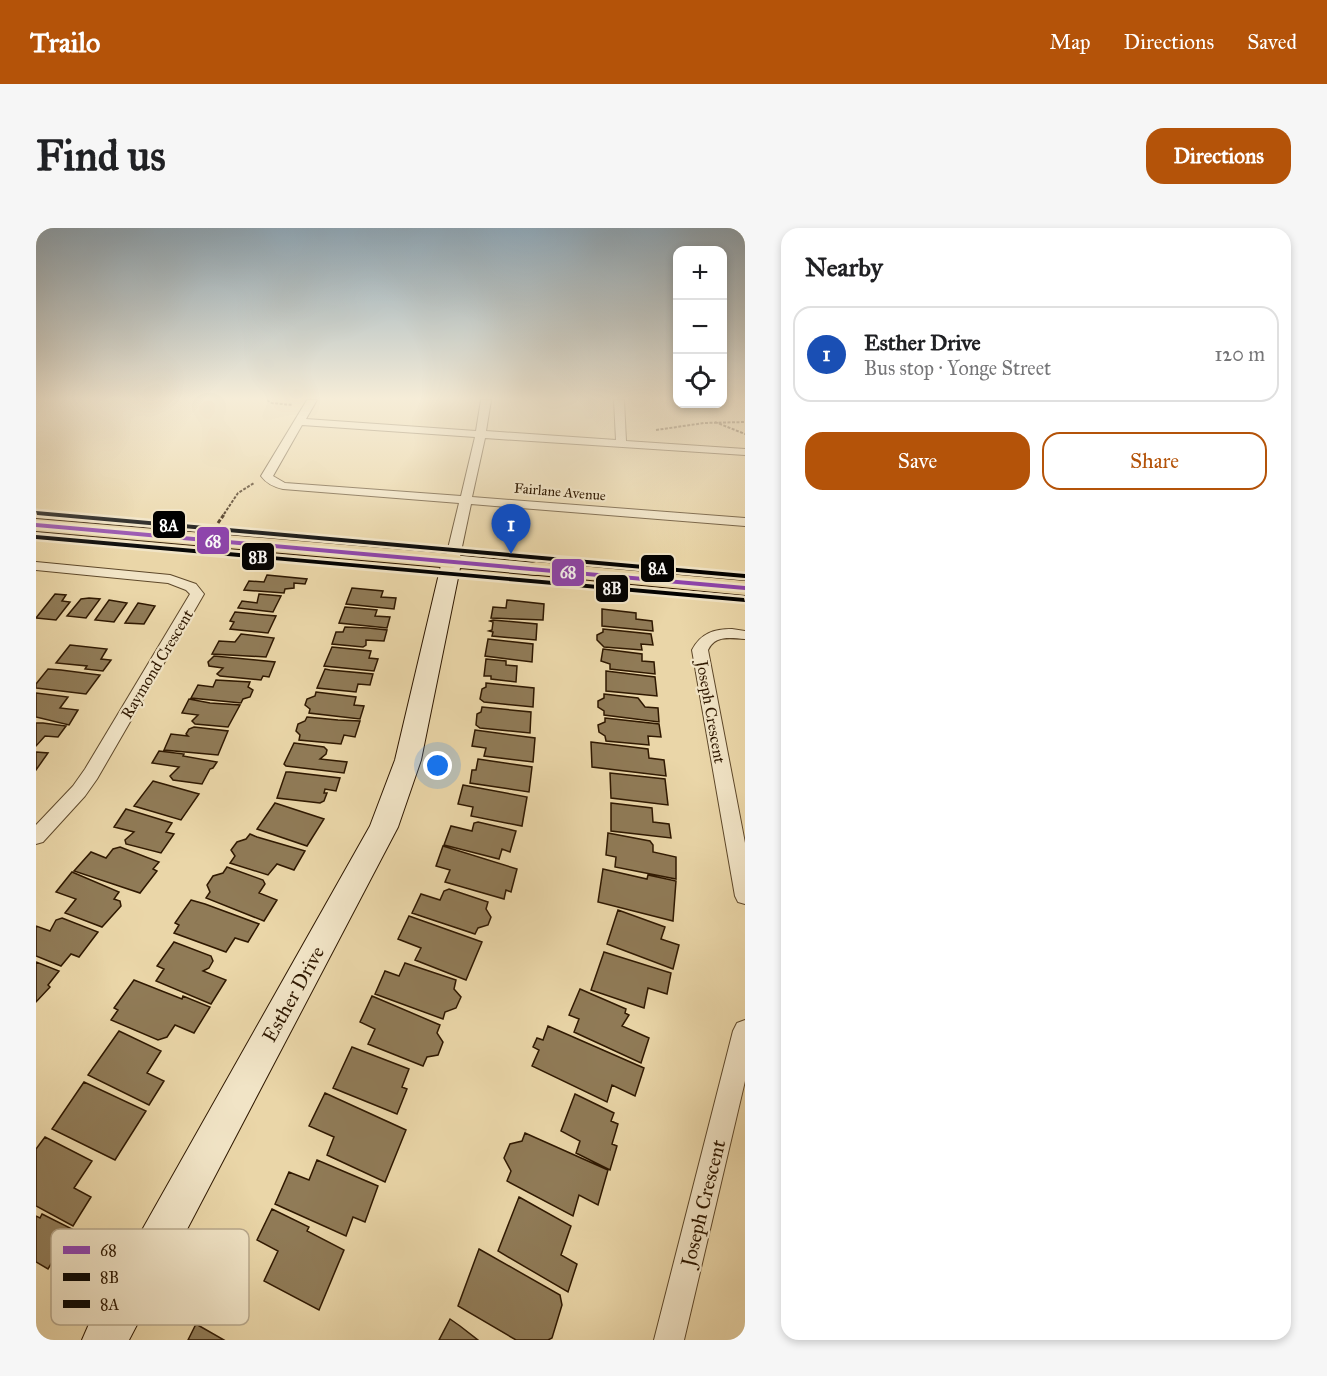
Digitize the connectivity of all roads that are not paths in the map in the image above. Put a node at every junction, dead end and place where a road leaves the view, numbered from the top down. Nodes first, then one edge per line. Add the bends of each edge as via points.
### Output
1 (282, 452) edge
2 (476, 452) edge
3 (465, 499) junction
4 (745, 522) edge
5 (36, 525) edge
6 (452, 561) junction
7 (36, 566) edge
8 (536, 569) joint
9 (745, 588) edge
10 (745, 635) edge
11 (36, 837) edge
12 (745, 896) edge
13 (745, 1031) edge
14 (165, 1229) edge
15 (113, 1325) edge
16 (105, 1340) edge
17 (669, 1340) edge

1 - 3 street, Fairlane Avenue via 267,476 283,486
2 - 3 street
3 - 4 street, Fairlane Avenue
3 - 6 street
5 - 6 main road
6 - 8 street
6 - 14 street, Esther Drive via 408,760 384,827
7 - 11 street, Raymond Crescent via 170,579 191,587 197,594 92,774
8 - 9 main road
10 - 12 street, Joseph Crescent via 713,635 700,650
13 - 17 street, Joseph Crescent
15 - 16 street, Esther Drive

